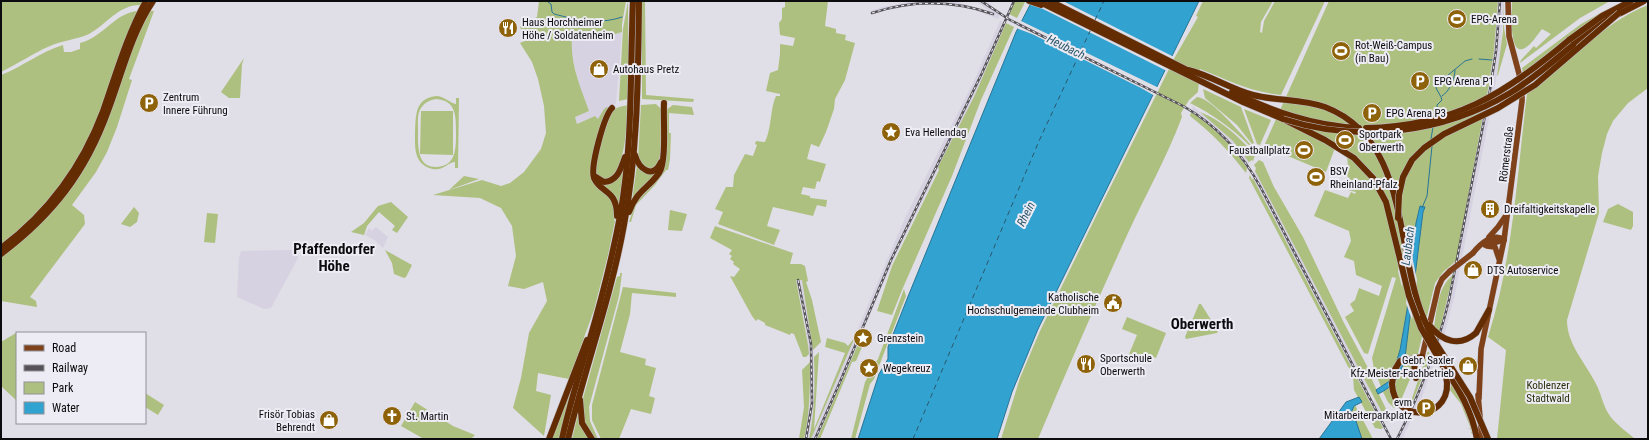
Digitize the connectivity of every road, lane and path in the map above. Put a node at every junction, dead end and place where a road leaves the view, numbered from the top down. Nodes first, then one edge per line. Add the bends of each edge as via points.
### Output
1 (146, 1) edge
2 (152, 1) edge
3 (633, 1) edge
4 (639, 1) edge
5 (1029, 1) edge
6 (1038, 1) edge
7 (1508, 1) edge
8 (1631, 1) edge
9 (1644, 1) edge
10 (1050, 3) edge
11 (1619, 13) junction
12 (1188, 70) junction
13 (664, 102) dead end
14 (612, 108) dead end
15 (1283, 119) junction
16 (629, 148) junction
17 (634, 153) junction
18 (663, 155) junction
19 (593, 172) junction
20 (1508, 212) junction
21 (1398, 218) junction
22 (624, 225) junction
23 (617, 232) junction
24 (1504, 240) junction
25 (1487, 241) junction
26 (1482, 246) junction
27 (1, 248) edge
28 (1473, 253) junction
29 (1, 254) edge
30 (1500, 261) junction
31 (1489, 310) junction
32 (1423, 317) junction
33 (592, 330) junction
34 (1418, 360) junction
35 (1444, 366) junction
36 (1416, 378) dead end
37 (580, 391) junction
38 (549, 439) edge
39 (562, 439) edge
40 (568, 439) edge
41 (592, 439) edge
42 (1477, 439) edge
43 (1482, 439) edge
44 (1488, 439) edge

1 - 27 highway via 128,40 94,134 78,165 44,210
2 - 29 highway via 136,34 103,124 86,162 71,186 48,214
3 - 16 highway
4 - 17 highway
5 - 10 highway
6 - 10 highway
7 - 20 main road, Römerstraße via 1509,36 1522,92
8 - 12 highway, bridge via 1592,23 1529,73 1494,96 1450,115 1406,125 1356,128 1303,120 1260,105
9 - 11 highway
10 - 12 highway
10 - 15 highway via 1243,102
11 - 15 highway, bridge via 1592,29 1511,92 1483,108 1452,120 1410,130 1365,133 1320,128
11 - 21 highway, bridge via 1535,85 1498,108 1444,134 1424,148 1412,160 1403,177
12 - 21 highway, bridge via 1252,95 1318,105 1349,120 1380,155
13 - 18 highway
14 - 19 highway via 606,117
15 - 35 highway, bridge via 1343,150 1376,182 1390,213 1414,312
16 - 19 highway via 621,170 612,180 602,181
16 - 23 highway
17 - 18 highway via 639,166 648,171 658,167
17 - 22 highway
18 - 22 highway via 660,171 637,196
19 - 23 highway via 595,180 611,195 616,204
20 - 24 main road, Römerstraße
20 - 25 main road
21 - 32 highway via 1414,291
22 - 37 highway via 611,286
23 - 33 highway
24 - 25 main road via 1496,237
24 - 26 main road
24 - 30 main road, Römerstraße
25 - 28 main road
26 - 28 main road
26 - 30 main road via 1495,248
28 - 34 main road, bridge via 1442,279
30 - 31 main road, Römerstraße
31 - 32 highway, bridge via 1476,333 1463,341 1447,340 1437,334
31 - 43 main road, Römerstraße via 1479,374
32 - 44 highway, bridge via 1470,397
33 - 38 highway via 583,346
33 - 39 highway
34 - 35 highway, bridge via 1400,361 1392,379 1396,399 1414,412 1433,410 1444,398 1448,385
34 - 36 highway
35 - 42 highway via 1471,414
37 - 40 highway
37 - 41 highway via 581,419

